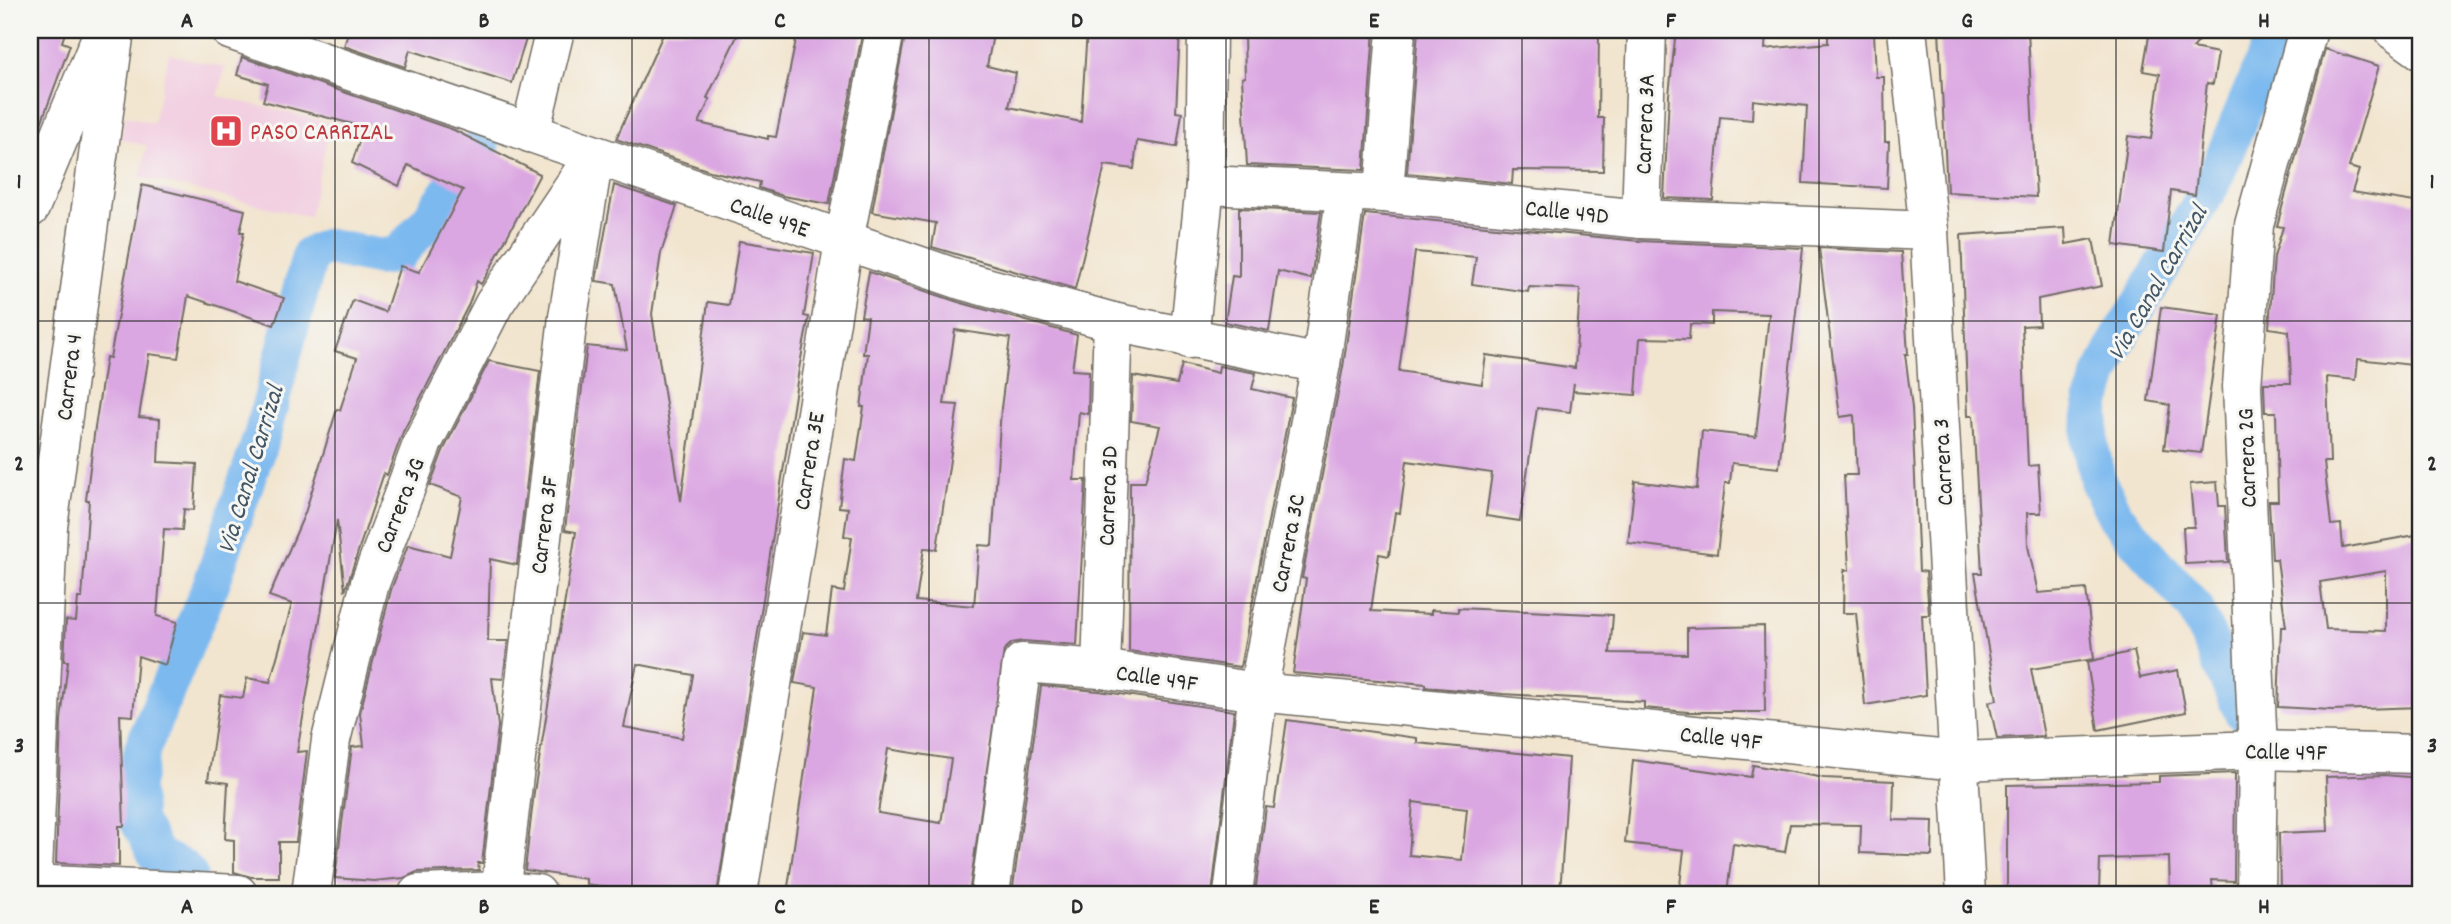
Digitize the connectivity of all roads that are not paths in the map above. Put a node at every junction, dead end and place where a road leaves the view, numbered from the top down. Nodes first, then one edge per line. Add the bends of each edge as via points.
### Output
1 (104, 30) edge
2 (115, 30) edge
3 (230, 30) edge
4 (555, 30) edge
5 (885, 30) edge
6 (1207, 30) edge
7 (1396, 30) edge
8 (1647, 30) edge
9 (1908, 30) edge
10 (2308, 30) edge
11 (2393, 30) edge
12 (2421, 50) edge
13 (530, 133) junction
14 (594, 156) junction
15 (1205, 185) junction
16 (92, 191) junction
17 (1346, 192) junction
18 (36, 193) edge
19 (1384, 193) junction
20 (1641, 219) junction
21 (1928, 231) junction
22 (844, 242) junction
23 (1112, 322) junction
24 (1189, 340) junction
25 (1321, 364) junction
26 (1101, 669) junction
27 (1258, 692) junction
28 (2258, 750) junction
29 (2421, 754) edge
30 (1960, 761) junction
31 (31, 889) edge
32 (513, 893) edge
33 (238, 894) edge
34 (311, 894) edge
35 (418, 894) edge
36 (738, 894) edge
37 (989, 894) edge
38 (1233, 894) edge
39 (1966, 894) edge
40 (2256, 894) edge

1 - 18 street
2 - 16 street, Carrera 4
3 - 13 street, Calle 49E
4 - 13 street
5 - 22 street, Carrera 3E
6 - 15 street
7 - 19 street
8 - 20 street, Carrera 3A
9 - 21 street, Carrera 3
10 - 28 street, Carrera 2G via 2254,225 2243,373
11 - 12 street
13 - 14 street, Calle 49E
14 - 22 street, Calle 49E
14 - 32 street, Carrera 3F via 568,317
14 - 34 street, Carrera 3G via 494,304 423,442 363,609 331,740
15 - 17 street, Calle 49D
15 - 24 street
16 - 18 street via 69,176
16 - 31 street, Carrera 4 via 48,527
17 - 19 street, Calle 49D
17 - 25 street, Carrera 3C
19 - 20 street, Calle 49D
20 - 21 street, Calle 49D
21 - 30 street, Carrera 3
22 - 23 street, Calle 49E
22 - 36 street, Carrera 3E
23 - 24 street, Calle 49E
23 - 26 street, Carrera 3D
24 - 25 street, Calle 49E
25 - 27 street, Carrera 3C
26 - 27 street, Calle 49F
26 - 37 street, Calle 49F via 1023,663
27 - 30 street, Calle 49F
27 - 38 street, Carrera 3C
28 - 29 street, Calle 49F
28 - 30 street, Calle 49F
28 - 40 street, Carrera 2G
30 - 39 street, Carrera 3
31 - 33 street
32 - 35 street

